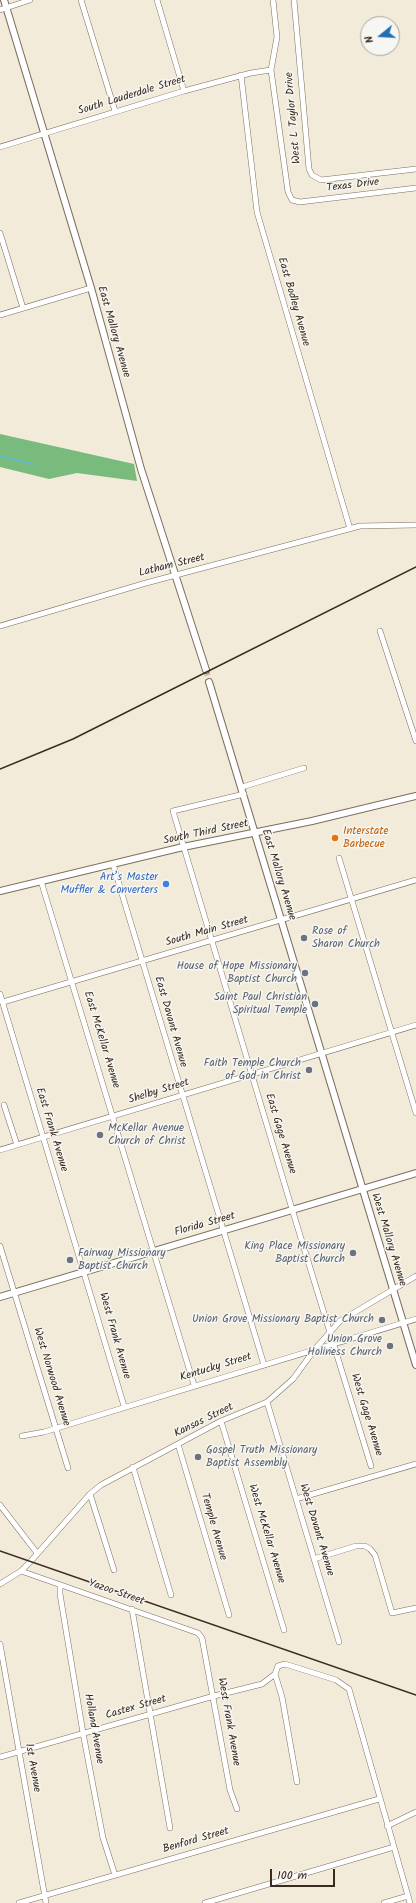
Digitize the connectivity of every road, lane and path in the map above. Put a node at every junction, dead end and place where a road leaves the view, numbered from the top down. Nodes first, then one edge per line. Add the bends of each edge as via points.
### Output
1 (4, 0) edge
2 (30, 0) edge
3 (81, 0) edge
4 (157, 0) edge
5 (273, 0) edge
6 (294, 0) edge
7 (7, 8) junction
8 (0, 10) edge
9 (271, 70) junction
10 (242, 75) junction
11 (184, 91) junction
12 (114, 111) junction
13 (45, 134) junction
14 (0, 148) edge
15 (416, 169) edge
16 (416, 188) edge
17 (0, 233) edge
18 (91, 288) junction
19 (23, 308) junction
20 (0, 315) edge
21 (416, 525) edge
22 (350, 529) junction
23 (176, 576) junction
24 (0, 626) edge
25 (380, 631) dead end
26 (206, 670) tunnel mouth
27 (209, 682) tunnel mouth
28 (416, 741) edge
29 (304, 768) dead end
30 (242, 787) junction
31 (244, 794) junction
32 (416, 796) edge
33 (255, 833) junction
34 (183, 847) junction
35 (339, 858) dead end
36 (113, 864) junction
37 (416, 880) edge
38 (41, 881) junction
39 (0, 891) edge
40 (352, 900) junction
41 (282, 921) junction
42 (211, 941) junction
43 (142, 961) junction
44 (72, 981) junction
45 (0, 994) edge
46 (3, 1002) junction
47 (416, 1025) edge
48 (391, 1032) junction
49 (322, 1052) junction
50 (252, 1074) junction
51 (182, 1095) junction
52 (4, 1105) dead end
53 (416, 1113) edge
54 (113, 1116) junction
55 (43, 1138) junction
56 (17, 1146) junction
57 (0, 1150) edge
58 (416, 1173) edge
59 (363, 1189) junction
60 (292, 1209) junction
61 (224, 1230) junction
62 (0, 1246) edge
63 (153, 1250) junction
64 (84, 1272) junction
65 (416, 1276) edge
66 (393, 1290) junction
67 (14, 1292) junction
68 (0, 1297) edge
69 (416, 1319) edge
70 (403, 1323) junction
71 (330, 1331) junction
72 (334, 1343) junction
73 (315, 1349) junction
74 (264, 1365) junction
75 (416, 1365) edge
76 (194, 1385) junction
77 (267, 1402) junction
78 (124, 1406) junction
79 (221, 1421) junction
80 (56, 1428) junction
81 (22, 1436) dead end
82 (178, 1444) junction
83 (416, 1464) edge
84 (371, 1466) dead end
85 (133, 1467) junction
86 (68, 1468) dead end
87 (90, 1494) junction
88 (296, 1499) junction
89 (0, 1505) edge
90 (37, 1553) junction
91 (314, 1559) junction
92 (114, 1570) dead end
93 (21, 1571) junction
94 (0, 1584) edge
95 (60, 1585) junction
96 (171, 1595) dead end
97 (416, 1608) edge
98 (132, 1609) junction
99 (229, 1616) dead end
100 (284, 1630) dead end
101 (202, 1638) joint
102 (339, 1642) dead end
103 (0, 1644) edge
104 (275, 1674) junction
105 (214, 1696) junction
106 (149, 1715) junction
107 (83, 1733) junction
108 (18, 1752) junction
109 (0, 1756) edge
110 (297, 1782) dead end
111 (379, 1799) junction
112 (237, 1808) dead end
113 (416, 1812) edge
114 (387, 1826) junction
115 (170, 1828) dead end
116 (394, 1848) junction
117 (115, 1875) junction
118 (44, 1895) junction
119 (408, 1896) junction
120 (19, 1903) edge
121 (46, 1903) edge
122 (205, 1903) edge
123 (384, 1903) edge
124 (410, 1903) edge

1 - 7 main road, East Mallory Avenue
2 - 7 street
3 - 12 street
4 - 11 street
5 - 9 street via 277,38
6 - 15 street, West L Taylor Drive via 309,169 312,176 321,180
7 - 8 street
7 - 13 main road, East Mallory Avenue
9 - 10 street, South Lauderdale Street
9 - 16 street, Texas Drive via 288,192 292,200 300,202
10 - 11 street, South Lauderdale Street
10 - 22 street, East Bodley Avenue via 257,212
11 - 12 street, South Lauderdale Street
12 - 13 street, South Lauderdale Street
13 - 14 street, South Lauderdale Street
13 - 18 main road, East Mallory Avenue
17 - 19 street
18 - 19 street
18 - 23 main road, East Mallory Avenue via 141,468
19 - 20 street
21 - 22 street, Latham Street via 366,525
22 - 23 street, Latham Street
23 - 24 street, Latham Street
23 - 26 main road, East Mallory Avenue
25 - 28 street
27 - 30 main road, East Mallory Avenue
29 - 30 street
30 - 31 main road, East Mallory Avenue
31 - 33 main road, East Mallory Avenue
31 - 34 street, East Gage Avenue via 173,811
32 - 33 main road, South Third Street
33 - 34 main road, South Third Street
33 - 41 main road, East Mallory Avenue
34 - 36 main road, South Third Street
34 - 42 street, East Gage Avenue
35 - 40 street
36 - 38 main road, South Third Street
36 - 43 street, East Davant Avenue
37 - 40 street, South Main Street
38 - 39 main road, South Third Street
38 - 44 street, East McKellar Avenue
40 - 41 street, South Main Street
40 - 48 street
41 - 42 street, South Main Street
41 - 49 main road, East Mallory Avenue
42 - 43 street, South Main Street
42 - 50 street, East Gage Avenue
43 - 44 street, South Main Street
43 - 51 street, East Davant Avenue
44 - 46 street, South Main Street
44 - 54 street, East McKellar Avenue
45 - 46 street, East Frank Avenue
46 - 55 street, East Frank Avenue
47 - 48 street, Shelby Street
48 - 49 street, Shelby Street
48 - 53 street
49 - 50 street, Shelby Street
49 - 59 main road, East Mallory Avenue
50 - 51 street, Shelby Street
50 - 60 street, East Gage Avenue
51 - 54 street, Shelby Street
51 - 61 street, East Davant Avenue
52 - 56 street
54 - 55 street, Shelby Street
54 - 63 street, East McKellar Avenue
55 - 56 street, Shelby Street
55 - 64 street, East Frank Avenue
56 - 57 street, Shelby Street
58 - 59 main road, Florida Street
59 - 60 main road, Florida Street
59 - 66 main road, West Mallory Avenue
60 - 61 main road, Florida Street
60 - 71 street, West Gage Avenue
61 - 63 main road, Florida Street
61 - 74 street
62 - 67 street, West Norwood Avenue
63 - 64 main road, Florida Street
63 - 76 street
64 - 67 main road, Florida Street
64 - 78 street, West Frank Avenue
65 - 66 street, Kansas Street
66 - 70 main road, West Mallory Avenue
66 - 71 street, Kansas Street via 350,1314
67 - 68 main road, Florida Street
67 - 80 street, West Norwood Avenue
69 - 70 street, Kentucky Street
70 - 72 street, Kentucky Street
70 - 75 main road, West Mallory Avenue
71 - 72 street, West Gage Avenue
71 - 73 street, Kansas Street
72 - 73 street, Kentucky Street
72 - 84 street, West Gage Avenue
73 - 74 street, Kentucky Street
73 - 77 street, Kansas Street via 293,1379
74 - 76 street, Kentucky Street
76 - 78 street, Kentucky Street
77 - 79 street, Kansas Street
77 - 88 street, West Davant Avenue
78 - 80 street, Kentucky Street
79 - 82 street, Kansas Street
79 - 100 street, West McKellar Avenue
80 - 81 street, Kentucky Street
80 - 86 street, West Norwood Avenue
82 - 85 street, Kansas Street
82 - 99 street, Temple Avenue
83 - 88 street
85 - 87 street, Kansas Street
85 - 96 street
87 - 90 street, Kansas Street
87 - 92 street
88 - 91 street, West Davant Avenue
89 - 90 street
90 - 93 street, Kansas Street
91 - 97 street via 356,1546 365,1546 374,1555 392,1613
91 - 102 street, West Davant Avenue
93 - 94 street, Kansas Street
93 - 95 street, Yazoo Street
95 - 98 street, Yazoo Street
95 - 107 street, Holland Avenue
98 - 101 street, Yazoo Street via 198,1633
98 - 106 street
101 - 105 street, West Frank Avenue
103 - 108 street, 1st Avenue
104 - 105 street, Castex Street via 262,1684
104 - 110 street via 282,1697
104 - 111 street via 278,1666 285,1664 336,1680 349,1690
105 - 106 street, Castex Street
105 - 112 street, West Frank Avenue via 230,1790
106 - 107 street, Castex Street
106 - 115 street
107 - 108 street, Castex Street
107 - 117 street, Holland Avenue via 103,1838
108 - 109 street, Castex Street
108 - 118 street, 1st Avenue
111 - 114 street
111 - 117 street, Benford Street
113 - 114 street
114 - 116 street
116 - 119 street
116 - 122 street
117 - 118 street, Benford Street
118 - 120 street, Benford Street
118 - 121 street, 1st Avenue
119 - 123 street
119 - 124 street

